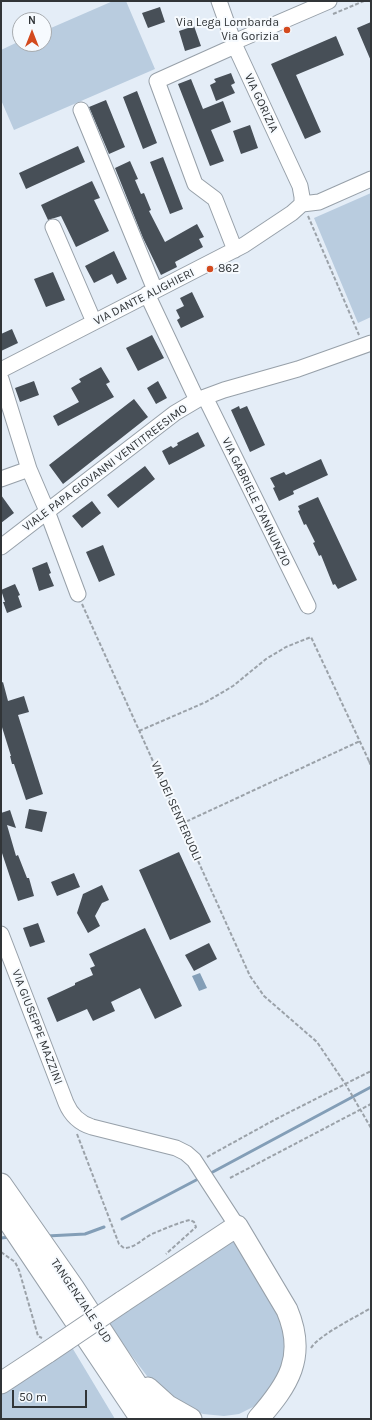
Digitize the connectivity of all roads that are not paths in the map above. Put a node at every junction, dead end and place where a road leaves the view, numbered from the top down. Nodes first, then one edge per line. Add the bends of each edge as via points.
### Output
1 (219, 1) edge
2 (329, 1) edge
3 (234, 44) junction
4 (81, 110) dead end
5 (371, 179) edge
6 (302, 204) junction
7 (52, 227) dead end
8 (235, 250) junction
9 (151, 292) junction
10 (94, 322) junction
11 (368, 342) edge
12 (1, 370) edge
13 (1, 379) edge
14 (201, 398) junction
15 (29, 469) junction
16 (1, 479) edge
17 (47, 511) junction
18 (1, 547) edge
19 (78, 594) road end
20 (308, 606) dead end
21 (1, 934) edge
22 (1, 1184) edge
23 (7, 1210) edge
24 (237, 1226) junction
25 (73, 1287) junction
26 (1, 1383) edge
27 (123, 1392) junction
28 (274, 1402) junction
29 (125, 1419) edge
30 (141, 1419) edge
31 (159, 1419) edge
32 (191, 1419) edge
33 (247, 1419) edge
34 (258, 1419) edge

1 - 3 street, VIA GORIZIA
2 - 3 street
3 - 6 street, VIA GORIZIA via 300,186
3 - 8 street via 156,81 195,184 215,199
4 - 9 street, VIA GABRIELE D'ANNUNZIO
5 - 6 street via 319,202
6 - 8 street, VIA DANTE ALIGHIERI
7 - 10 street
8 - 9 street, VIA DANTE ALIGHIERI
9 - 10 street, VIA DANTE ALIGHIERI
9 - 14 street, VIA GABRIELE D'ANNUNZIO
10 - 12 street, VIA DANTE ALIGHIERI
11 - 14 street, VIALE PAPA GIOVANNI VENTITREESIMO via 298,369
13 - 15 street
14 - 17 street, VIALE PAPA GIOVANNI VENTITREESIMO via 175,413
14 - 20 street, VIA GABRIELE D'ANNUNZIO
15 - 16 street
15 - 17 street
17 - 18 street, VIALE PAPA GIOVANNI VENTITREESIMO
17 - 19 street
21 - 24 street, VIA GIUSEPPE MAZZINI via 76,1124 82,1122 96,1128 179,1149 201,1159 214,1192
22 - 23 highway, TANGENZIALE SUD
23 - 25 highway, TANGENZIALE SUD via 44,1246
23 - 27 highway, TANGENZIALE SUD via 23,1244
24 - 26 highway, bridge via 122,1302 46,1345
24 - 28 highway via 283,1302 294,1329 295,1353 291,1370
25 - 31 highway, TANGENZIALE SUD
25 - 32 highway via 147,1388 168,1406
27 - 29 highway via 122,1409
27 - 30 highway, TANGENZIALE SUD
28 - 33 highway
28 - 34 highway

